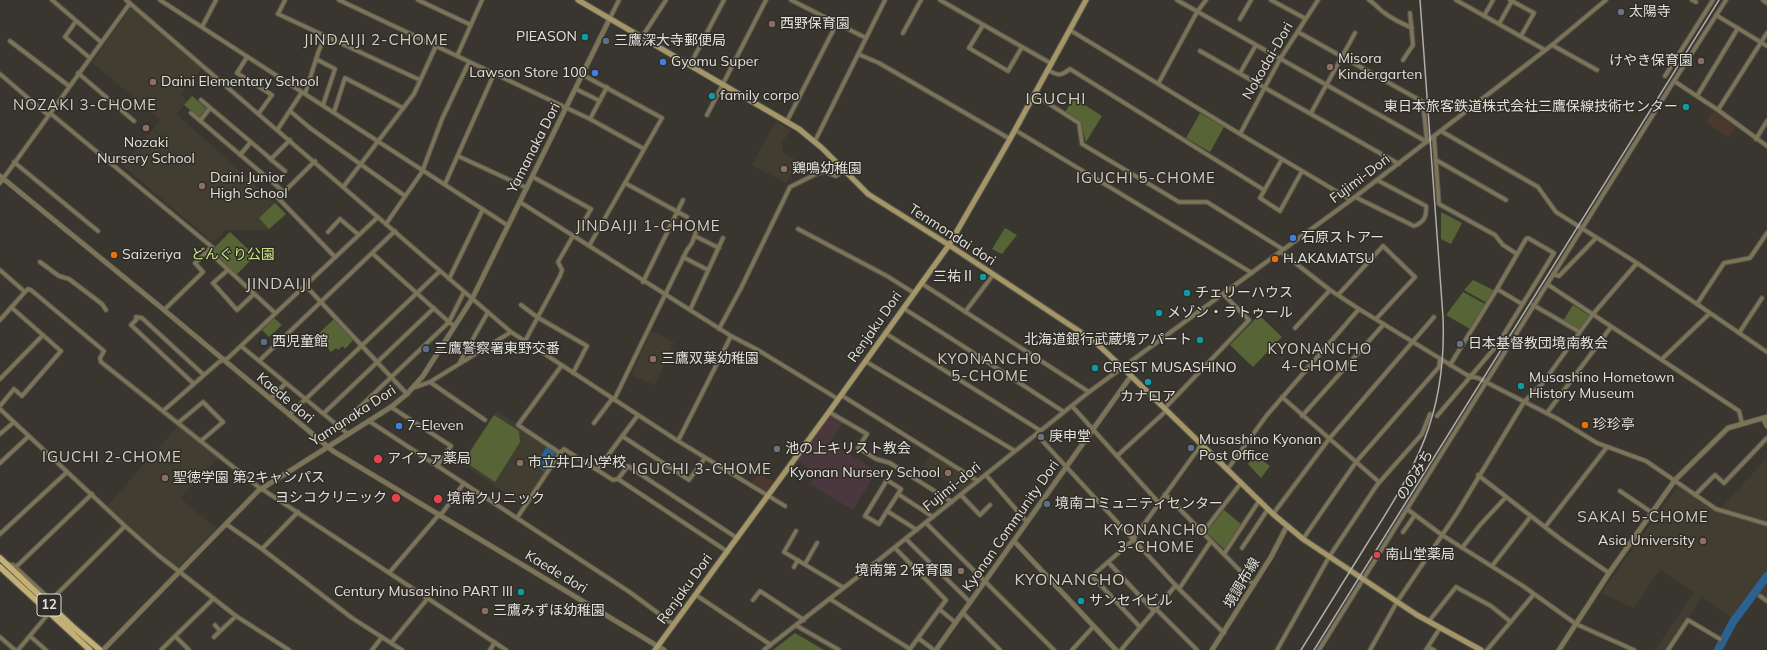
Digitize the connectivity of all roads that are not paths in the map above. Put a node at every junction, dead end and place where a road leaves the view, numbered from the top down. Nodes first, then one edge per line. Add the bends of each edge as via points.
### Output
1 (52, 0) edge
2 (126, 0) edge
3 (134, 0) edge
4 (160, 0) edge
5 (216, 0) edge
6 (285, 0) edge
7 (339, 0) edge
8 (418, 0) edge
9 (482, 0) edge
10 (578, 0) edge
11 (619, 0) edge
12 (666, 0) edge
13 (724, 0) edge
14 (766, 0) edge
15 (792, 0) edge
16 (885, 0) edge
17 (920, 0) edge
18 (940, 0) edge
19 (1086, 0) edge
20 (1177, 0) edge
21 (1206, 0) edge
22 (1251, 0) edge
23 (1272, 0) edge
24 (1318, 0) edge
25 (1369, 0) edge
26 (1456, 0) edge
27 (1468, 0) edge
28 (1493, 0) edge
29 (1606, 0) edge
30 (1713, 0) edge
31 (1726, 0) edge
32 (1762, 0) edge
33 (1511, 1) edge
34 (1767, 3) edge
35 (131, 4) junction
36 (1465, 5) junction
37 (1197, 12) junction
38 (1410, 13) dead end
39 (1716, 15) junction
40 (1484, 16) junction
41 (610, 18) junction
42 (1240, 19) dead end
43 (1306, 19) junction
44 (76, 22) junction
45 (836, 23) junction
46 (983, 24) junction
47 (1499, 24) junction
48 (471, 25) junction
49 (202, 28) junction
50 (1412, 28) junction
51 (1738, 28) junction
52 (1070, 30) junction
53 (1298, 32) junction
54 (903, 33) dead end
55 (1355, 33) dead end
56 (1767, 33) edge
57 (326, 36) junction
58 (1521, 36) junction
59 (642, 37) junction
60 (866, 38) junction
61 (10, 41) dead end
62 (101, 42) junction
63 (1761, 42) junction
64 (1256, 45) junction
65 (1552, 45) junction
66 (436, 46) junction
67 (1767, 46) edge
68 (1022, 47) junction
69 (1200, 50) dead end
70 (1545, 50) junction
71 (858, 54) junction
72 (247, 56) junction
73 (457, 56) junction
74 (1342, 57) junction
75 (90, 58) junction
76 (316, 59) junction
77 (1280, 59) junction
78 (1403, 60) dead end
79 (469, 62) junction
80 (1052, 64) junction
81 (690, 65) junction
82 (1048, 70) junction
83 (1597, 70) dead end
84 (78, 73) junction
85 (1240, 73) junction
86 (0, 74) edge
87 (494, 74) junction
88 (583, 75) junction
89 (1665, 76) dead end
90 (420, 80) junction
91 (1674, 81) junction
92 (724, 84) junction
93 (1158, 84) junction
94 (1326, 85) junction
95 (69, 86) junction
96 (1265, 86) junction
97 (607, 87) junction
98 (576, 89) junction
99 (304, 93) junction
100 (1035, 95) junction
101 (1697, 96) junction
102 (201, 100) dead end
103 (600, 101) junction
104 (323, 105) junction
105 (210, 108) junction
106 (403, 108) junction
107 (567, 108) junction
108 (1718, 110) junction
109 (290, 111) junction
110 (334, 112) junction
111 (190, 113) dead end
112 (260, 113) junction
113 (1311, 113) junction
114 (49, 114) junction
115 (707, 115) dead end
116 (590, 119) junction
117 (134, 121) dead end
118 (200, 121) junction
119 (787, 121) junction
120 (1767, 121) edge
121 (278, 129) junction
122 (1015, 130) junction
123 (1442, 131) junction
124 (1240, 134) junction
125 (1434, 137) junction
126 (1010, 139) junction
127 (1756, 139) junction
128 (290, 140) junction
129 (378, 140) junction
130 (815, 141) junction
131 (251, 142) junction
132 (1427, 142) junction
133 (1767, 146) edge
134 (644, 149) junction
135 (240, 155) junction
136 (458, 156) junction
137 (1282, 159) junction
138 (1436, 160) junction
139 (315, 161) junction
140 (14, 162) junction
141 (360, 164) junction
142 (1399, 164) junction
143 (423, 169) junction
144 (285, 171) dead end
145 (844, 171) junction
146 (1302, 171) junction
147 (2, 177) edge
148 (533, 177) junction
149 (1377, 180) junction
150 (625, 182) junction
151 (0, 183) edge
152 (445, 184) junction
153 (344, 186) junction
154 (527, 188) junction
155 (1264, 190) junction
156 (284, 192) junction
157 (405, 196) junction
158 (1355, 197) junction
159 (683, 200) dead end
160 (1351, 200) junction
161 (1506, 200) dead end
162 (520, 202) junction
163 (483, 209) junction
164 (677, 212) junction
165 (378, 217) junction
166 (687, 217) dead end
167 (386, 224) junction
168 (507, 225) junction
169 (1582, 228) junction
170 (798, 229) dead end
171 (98, 231) dead end
172 (395, 231) junction
173 (328, 232) dead end
174 (1767, 233) edge
175 (359, 235) junction
176 (574, 236) junction
177 (723, 238) dead end
178 (1596, 238) junction
179 (949, 245) junction
180 (589, 246) junction
181 (719, 248) junction
182 (208, 251) junction
183 (1282, 251) junction
184 (372, 253) junction
185 (1517, 254) junction
186 (335, 257) junction
187 (683, 257) junction
188 (40, 262) dead end
189 (1637, 263) junction
190 (0, 270) edge
191 (228, 270) junction
192 (708, 270) junction
193 (440, 271) junction
194 (1252, 273) junction
195 (1553, 274) junction
196 (993, 275) junction
197 (449, 279) junction
198 (643, 282) junction
199 (921, 283) junction
200 (1547, 284) junction
201 (305, 285) junction
202 (1497, 289) junction
203 (1330, 290) junction
204 (26, 292) junction
205 (464, 292) junction
206 (417, 293) junction
207 (914, 293) junction
208 (254, 294) junction
209 (1223, 294) junction
210 (665, 295) junction
211 (1338, 295) junction
212 (472, 298) junction
213 (1762, 298) dead end
214 (321, 302) junction
215 (1522, 304) junction
216 (1697, 304) junction
217 (521, 305) dead end
218 (1533, 305) junction
219 (11, 307) junction
220 (434, 308) junction
221 (903, 308) junction
222 (1359, 309) junction
223 (106, 310) dead end
224 (164, 310) junction
225 (690, 310) junction
226 (488, 312) junction
227 (965, 312) junction
228 (275, 313) junction
229 (1710, 313) junction
230 (1593, 314) junction
231 (538, 317) junction
232 (1434, 317) dead end
233 (0, 319) edge
234 (1376, 320) junction
235 (449, 322) junction
236 (1384, 324) junction
237 (454, 326) junction
238 (1611, 327) junction
239 (719, 328) junction
240 (1295, 328) dead end
241 (511, 332) junction
242 (1580, 332) junction
243 (885, 333) junction
244 (1739, 333) junction
245 (43, 335) junction
246 (731, 336) junction
247 (525, 341) junction
248 (1413, 343) junction
249 (241, 346) junction
250 (362, 346) junction
251 (1767, 352) edge
252 (1440, 359) junction
253 (1662, 360) junction
254 (224, 361) junction
255 (259, 361) junction
256 (865, 361) junction
257 (377, 362) junction
258 (459, 364) junction
259 (562, 365) junction
260 (1450, 365) junction
261 (1123, 368) junction
262 (573, 373) junction
263 (204, 375) junction
264 (1470, 375) junction
265 (1131, 376) junction
266 (391, 378) junction
267 (0, 379) edge
268 (430, 382) junction
269 (286, 383) junction
270 (1486, 383) junction
271 (194, 384) junction
272 (413, 388) junction
273 (1089, 392) junction
274 (407, 394) junction
275 (840, 397) junction
276 (1282, 397) junction
277 (270, 399) junction
278 (306, 399) junction
279 (613, 400) junction
280 (1524, 402) junction
281 (1072, 406) junction
282 (0, 407) edge
283 (392, 407) junction
284 (1165, 410) junction
285 (163, 411) junction
286 (829, 412) junction
287 (1064, 412) junction
288 (324, 413) junction
289 (1547, 413) junction
290 (1430, 414) dead end
291 (290, 415) junction
292 (638, 415) junction
293 (1302, 416) junction
294 (1437, 416) dead end
295 (1765, 418) edge
296 (486, 420) dead end
297 (369, 421) junction
298 (14, 422) junction
299 (178, 423) junction
300 (594, 423) dead end
301 (1742, 423) junction
302 (340, 426) junction
303 (1767, 426) edge
304 (1093, 429) junction
305 (1041, 431) junction
306 (0, 434) edge
307 (348, 434) junction
308 (1036, 434) junction
309 (29, 436) junction
310 (622, 436) junction
311 (1767, 438) edge
312 (1329, 439) junction
313 (201, 441) junction
314 (678, 441) junction
315 (1201, 445) junction
316 (327, 447) junction
317 (1608, 447) junction
318 (1015, 451) junction
319 (560, 453) junction
320 (1117, 456) junction
321 (705, 458) junction
322 (1356, 462) junction
323 (0, 463) edge
324 (437, 466) junction
325 (1066, 466) junction
326 (597, 470) junction
327 (1227, 470) junction
328 (67, 472) junction
329 (986, 475) junction
330 (1478, 475) junction
331 (618, 479) junction
332 (1675, 480) junction
333 (978, 481) junction
334 (1379, 482) junction
335 (464, 483) junction
336 (1241, 483) junction
337 (262, 489) junction
338 (1620, 491) dead end
339 (92, 494) junction
340 (898, 494) junction
341 (1165, 494) junction
342 (960, 495) junction
343 (1695, 495) junction
344 (768, 496) junction
345 (1506, 497) junction
346 (1259, 501) junction
347 (952, 502) junction
348 (1159, 503) junction
349 (990, 505) dead end
350 (785, 506) dead end
351 (1407, 509) junction
352 (1268, 510) junction
353 (887, 511) junction
354 (298, 512) junction
355 (1651, 512) junction
356 (1273, 514) junction
357 (440, 515) junction
358 (1415, 515) junction
359 (1531, 516) junction
360 (933, 517) junction
361 (517, 518) junction
362 (1027, 522) junction
363 (926, 523) junction
364 (226, 524) junction
365 (1767, 524) edge
366 (125, 526) junction
367 (1287, 526) junction
368 (1545, 527) junction
369 (917, 530) junction
370 (796, 531) dead end
371 (1203, 532) junction
372 (1403, 532) dead end
373 (0, 534) edge
374 (1442, 535) junction
375 (737, 538) junction
376 (906, 539) junction
377 (1133, 539) junction
378 (1303, 539) junction
379 (1014, 541) junction
380 (1211, 541) junction
381 (817, 543) dead end
382 (894, 548) junction
383 (1242, 548) dead end
384 (1462, 548) junction
385 (262, 549) junction
386 (728, 552) junction
387 (1224, 554) junction
388 (1329, 557) junction
389 (0, 558) edge
390 (798, 560) junction
391 (1108, 562) junction
392 (6, 564) junction
393 (805, 564) junction
394 (1492, 566) junction
395 (0, 567) edge
396 (16, 567) junction
397 (794, 567) dead end
398 (179, 572) junction
399 (389, 573) junction
400 (1609, 573) junction
401 (1364, 580) junction
402 (985, 582) junction
403 (1254, 585) junction
404 (1178, 587) junction
405 (844, 588) junction
406 (1534, 594) junction
407 (696, 595) junction
408 (1760, 596) dead end
409 (428, 598) junction
410 (213, 599) junction
411 (830, 599) junction
412 (51, 600) junction
413 (753, 600) dead end
414 (1767, 601) edge
415 (970, 602) junction
416 (1397, 602) junction
417 (939, 609) junction
418 (1155, 610) junction
419 (51, 611) junction
420 (963, 613) junction
421 (236, 616) junction
422 (804, 620) junction
423 (1429, 621) junction
424 (1511, 622) junction
425 (956, 623) junction
426 (1576, 624) junction
427 (214, 625) dead end
428 (674, 625) junction
429 (797, 626) junction
430 (1093, 626) junction
431 (1140, 627) junction
432 (1440, 628) junction
433 (220, 631) junction
434 (1224, 633) junction
435 (30, 636) junction
436 (175, 636) junction
437 (0, 637) edge
438 (214, 637) dead end
439 (382, 638) junction
440 (918, 638) junction
441 (1720, 638) dead end
442 (495, 642) junction
443 (391, 643) junction
444 (771, 645) junction
445 (996, 646) junction
446 (656, 648) edge
447 (1428, 648) edge
448 (15, 650) edge
449 (18, 650) edge
450 (46, 650) edge
451 (90, 650) edge
452 (100, 650) edge
453 (103, 650) edge
454 (161, 650) edge
455 (189, 650) edge
456 (289, 650) edge
457 (372, 650) edge
458 (402, 650) edge
459 (490, 650) edge
460 (506, 650) edge
461 (664, 650) edge
462 (764, 650) edge
463 (839, 650) edge
464 (935, 650) edge
465 (993, 650) edge
466 (1000, 650) edge
467 (1054, 650) edge
468 (1072, 650) edge
469 (1116, 650) edge
470 (1121, 650) edge
471 (1197, 650) edge
472 (1212, 650) edge
473 (1277, 650) edge
474 (1319, 650) edge
475 (1370, 650) edge
476 (1434, 650) edge
477 (1481, 650) edge
478 (1487, 650) edge
479 (1559, 650) edge
480 (1634, 650) edge
481 (1668, 650) edge

1 - 44 street
2 - 35 street
3 - 35 street
4 - 49 street
5 - 49 street
6 - 57 street via 278,14
7 - 66 street
8 - 48 street
9 - 48 street
10 - 41 main road, Tenmondai dori
11 - 41 street
12 - 59 street
13 - 81 street
14 - 92 street
15 - 45 street
16 - 60 street
17 - 54 street
18 - 46 street
19 - 52 main road, Renjaku Dori
20 - 37 street
21 - 37 street
22 - 42 street
23 - 43 street
24 - 43 street, Nokodai-Dori
25 - 50 street via 1384,14
26 - 36 street
27 - 36 street
28 - 40 street
29 - 65 street, Fujimi-Dori
30 - 89 street
31 - 39 street, ののみち
32 - 34 street
33 - 47 street
33 - 58 street via 1534,13
35 - 62 street
35 - 112 street
36 - 40 street
37 - 64 street
37 - 93 street
38 - 50 street
39 - 51 street
39 - 91 street, ののみち
40 - 47 street
41 - 59 main road, Tenmondai dori
41 - 88 street, Yamanaka Dori
43 - 53 street, Nokodai-Dori
44 - 62 street
44 - 75 street via 65,37
45 - 60 street
45 - 119 street
46 - 68 street
46 - 68 street via 969,48 1008,71
47 - 58 street
48 - 73 street
49 - 72 street
50 - 78 street via 1413,45
51 - 63 street
51 - 101 street
52 - 80 main road, Renjaku Dori
52 - 93 street
53 - 74 street
53 - 77 street, Nokodai-Dori
55 - 74 street
56 - 63 street
57 - 76 street
57 - 90 street
58 - 70 street
59 - 81 main road, Tenmondai dori
60 - 71 street
61 - 95 street
62 - 75 street
63 - 67 street
63 - 108 street
64 - 77 street
64 - 85 street
65 - 70 street, Fujimi-Dori
65 - 83 street
66 - 73 street
66 - 90 street
68 - 80 street
69 - 85 street
70 - 123 street, Fujimi-Dori
71 - 126 street via 879,63
71 - 130 street
72 - 99 street
72 - 112 street via 237,73 272,95
73 - 79 street
74 - 94 street
74 - 132 street via 1423,102
75 - 84 street
76 - 99 street
76 - 104 street via 335,69
77 - 94 street
77 - 96 street, Nokodai-Dori
79 - 87 street
79 - 143 street via 442,118
80 - 82 main road, Renjaku Dori
81 - 92 main road, Tenmondai dori
82 - 100 main road, Renjaku Dori
82 - 155 street via 1056,75 1062,75 1070,69
84 - 95 street
84 - 117 street
85 - 96 street
86 - 114 street
87 - 107 street
87 - 136 street
88 - 97 street
88 - 98 street, Yamanaka Dori
90 - 106 street via 414,94
91 - 101 street
91 - 169 street, ののみち
92 - 115 street
92 - 119 main road, Tenmondai dori
93 - 124 street
94 - 113 street
94 - 132 street
95 - 114 street
96 - 113 street
96 - 124 street, Nokodai-Dori
97 - 103 street
97 - 134 street via 662,118
98 - 103 street
98 - 107 street, Yamanaka Dori
99 - 104 street
99 - 109 street
100 - 122 main road, Renjaku Dori
100 - 183 street via 1079,123 1082,144 1120,168 1179,202 1207,202
101 - 108 street
102 - 105 street
103 - 116 street
104 - 110 street
105 - 118 street
105 - 131 street
106 - 110 street via 345,78
106 - 129 street
107 - 116 street
107 - 148 street, Yamanaka Dori
108 - 127 street
109 - 121 street
109 - 141 street
110 - 129 street
111 - 118 street
112 - 121 street
113 - 142 street
114 - 140 street
114 - 182 street via 212,247
116 - 134 street
118 - 135 street
119 - 130 main road, Tenmondai dori
120 - 127 street
121 - 128 street
122 - 126 main road, Renjaku Dori
122 - 194 street
123 - 125 street, Fujimi-Dori
123 - 169 street via 1538,187 1556,212
124 - 137 street
125 - 132 street, Fujimi-Dori
125 - 138 street
126 - 179 main road, Renjaku Dori
127 - 133 street
128 - 131 street via 271,159
128 - 139 street
129 - 141 street
129 - 143 street
130 - 145 main road, Tenmondai dori
131 - 135 street
131 - 144 street
132 - 142 street, Fujimi-Dori
134 - 150 street
135 - 156 street
136 - 152 street
136 - 154 street
137 - 146 street
137 - 155 street
138 - 161 street
138 - 185 street via 1440,204 1495,235 1503,245
139 - 153 street
139 - 156 street
140 - 147 street
140 - 171 street
141 - 153 street
141 - 157 street
142 - 149 street, Fujimi-Dori
143 - 152 street
143 - 157 street
145 - 179 main road, Tenmondai dori via 868,194
145 - 239 street via 836,176 825,172 818,173 790,187
146 - 155 street via 1280,211 1260,198
146 - 160 street
147 - 151 street
147 - 224 street, Kaede dori
148 - 154 street, Yamanaka Dori
148 - 176 street via 591,208
149 - 158 street, Fujimi-Dori
149 - 158 street via 1426,206 1426,215 1422,223 1414,226
150 - 164 street
150 - 180 street
152 - 163 street
153 - 165 street
154 - 162 street, Yamanaka Dori
156 - 186 street via 278,198
157 - 167 street
158 - 160 street, Fujimi-Dori
159 - 164 street
160 - 183 street, Fujimi-Dori
162 - 168 street, Yamanaka Dori
162 - 176 street
163 - 168 street
163 - 197 street
164 - 166 street
164 - 198 street
165 - 167 street
165 - 175 street
167 - 172 street
168 - 212 street, Yamanaka Dori
169 - 178 street
169 - 195 street, ののみち
170 - 207 street
172 - 184 street
172 - 193 street
173 - 175 street via 340,219
174 - 216 street via 1750,258 1724,263
175 - 186 street
176 - 180 street
176 - 231 street via 558,262 562,270 560,276
177 - 181 street
178 - 189 street
178 - 195 street via 1559,276
179 - 196 main road, Tenmondai dori
179 - 199 main road, Renjaku Dori
180 - 198 street
181 - 187 street via 695,234
181 - 192 street
182 - 191 street
182 - 224 street via 195,263 203,272
183 - 194 street, Fujimi-Dori
183 - 203 street
184 - 206 street
184 - 214 street
185 - 202 street
185 - 215 street via 1528,238 1554,254
186 - 201 street
187 - 192 street
187 - 210 street
188 - 223 street via 59,276 69,279 102,304
189 - 216 street
189 - 230 street
190 - 204 street
191 - 208 street
191 - 208 street via 213,283 238,310
192 - 225 street
193 - 197 street
193 - 206 street
194 - 209 street, Fujimi-Dori
195 - 200 street, ののみち
196 - 227 street
196 - 261 main road, Tenmondai dori via 1092,340
197 - 205 street
198 - 210 street
199 - 207 main road, Renjaku Dori
199 - 227 street
200 - 218 street, ののみち
200 - 230 street
201 - 214 street
201 - 228 street
202 - 215 street
202 - 260 street
203 - 211 street
203 - 240 street
204 - 219 street
204 - 285 street via 28,289 31,290 104,351 100,358 101,362
205 - 212 street
205 - 235 street
206 - 220 street
206 - 250 street
207 - 221 main road, Renjaku Dori
208 - 228 street
209 - 261 street, Fujimi-Dori
209 - 284 street via 1249,320
210 - 225 street
210 - 279 street
211 - 222 street
211 - 234 street via 1383,246 1415,277
212 - 226 street
212 - 237 street, Yamanaka Dori
213 - 244 street
214 - 250 street
214 - 255 street
215 - 264 street via 1498,344
216 - 229 street
217 - 231 street
218 - 242 street
218 - 270 street, ののみち
219 - 233 street
219 - 245 street
220 - 235 street
220 - 257 street
221 - 243 main road, Renjaku Dori
221 - 287 street
222 - 234 street
222 - 276 street
224 - 254 street, Kaede dori
225 - 239 street
226 - 241 street
226 - 258 street
227 - 273 street
228 - 249 street
229 - 244 street
229 - 253 street
230 - 238 street
230 - 242 street
231 - 247 street
231 - 262 street via 587,346
232 - 248 street
234 - 236 street
235 - 237 street
235 - 266 street
236 - 248 street
236 - 293 street
237 - 272 street, Yamanaka Dori
238 - 253 street
238 - 289 street
239 - 246 street
241 - 247 street
241 - 258 street
242 - 280 street via 1542,384
243 - 256 main road, Renjaku Dori
243 - 305 street
244 - 251 street
245 - 267 street
245 - 282 street via 61,352 22,396 14,389
246 - 275 street
246 - 314 street
247 - 259 street
248 - 252 street
248 - 312 street
249 - 254 street
249 - 255 street
250 - 257 street
250 - 278 street
252 - 260 street
252 - 322 street via 1439,367
253 - 301 street via 1739,411
254 - 263 street via 219,362
254 - 277 street, Kaede dori
255 - 269 street
256 - 275 main road, Renjaku Dori
256 - 318 street
257 - 266 street
257 - 288 street
258 - 268 street
259 - 262 street
259 - 319 street via 518,425
260 - 264 street
261 - 265 main road, Tenmondai dori
261 - 273 street, Fujimi-dori
262 - 279 street
263 - 271 street
263 - 271 street via 142,318 136,317 131,325
264 - 270 street
264 - 294 street
265 - 284 main road, Tenmondai dori
265 - 304 street, Kyonan Community Dori
266 - 274 street
266 - 302 street
268 - 272 street
268 - 296 street
269 - 277 street
269 - 278 street
270 - 280 street
270 - 351 street, ののみち
271 - 285 street
272 - 274 street, Yamanaka Dori
273 - 281 street, Fujimi-dori
274 - 283 street, Yamanaka Dori
275 - 286 main road, Renjaku Dori
275 - 333 street
276 - 293 street
276 - 327 street
277 - 291 street, Kaede dori
278 - 288 street
278 - 291 street
279 - 292 street
279 - 300 street
280 - 289 street
280 - 330 street
281 - 287 street, Fujimi-dori
281 - 304 street
282 - 298 street
283 - 297 street, Yamanaka Dori
283 - 324 street via 451,446
284 - 315 main road, Tenmondai dori
284 - 320 street
285 - 299 street
286 - 344 main road, Renjaku Dori
286 - 347 street via 867,434 858,448 876,460 890,463
287 - 305 street, Fujimi-dori
288 - 302 street
289 - 317 street
290 - 334 street via 1422,434
291 - 316 street, Kaede dori
292 - 310 street
292 - 314 street
293 - 312 street
295 - 301 street
295 - 303 street
297 - 307 street, Yamanaka Dori
297 - 324 street
298 - 306 street
298 - 309 street
299 - 313 street
299 - 313 street via 203,402 224,422
301 - 332 street via 1725,430
302 - 307 street
304 - 320 street
304 - 325 street, Kyonan Community Dori
305 - 308 street, Fujimi-dori
307 - 316 street, Yamanaka Dori
308 - 318 street, Fujimi-dori
308 - 325 street
309 - 323 street
309 - 328 street
310 - 321 street via 689,480
310 - 326 street
311 - 343 street via 1724,483 1715,475
312 - 322 street
312 - 356 street
313 - 337 street
314 - 321 street
315 - 327 main road, Tenmondai dori
315 - 341 street
316 - 337 street, Yamanaka Dori
316 - 357 street, Kaede dori
317 - 332 street via 1646,461
317 - 368 street
318 - 329 street, Fujimi-dori
319 - 326 street via 564,449
319 - 361 street
320 - 348 street
321 - 344 street
322 - 334 street
322 - 378 street
324 - 335 street
325 - 362 street, Kyonan Community Dori
325 - 377 street
326 - 331 street via 613,480
327 - 336 main road, Tenmondai dori
328 - 339 street
328 - 373 street
329 - 333 street, Fujimi-dori
329 - 362 street
330 - 345 street
330 - 374 street
331 - 375 street via 628,466
331 - 386 street
332 - 343 street
332 - 355 street
333 - 342 street, Fujimi-dori
334 - 388 street
335 - 357 street
335 - 361 street
336 - 346 main road, Tenmondai dori
336 - 371 street
337 - 354 street
337 - 364 street, Yamanaka Dori
338 - 355 street
339 - 366 street
339 - 396 street
340 - 353 street
340 - 353 street via 901,489 887,480 865,516 879,524
340 - 360 street
341 - 348 street
341 - 371 street
342 - 347 street, Fujimi-dori
342 - 349 street via 980,515
343 - 365 street via 1716,509
344 - 350 street
344 - 375 main road, Renjaku Dori
345 - 359 street
345 - 384 street
346 - 352 main road, Tenmondai dori
346 - 387 street
347 - 360 street, Fujimi-dori
348 - 377 street
351 - 358 street
351 - 401 street, ののみち
352 - 356 main road, Tenmondai dori
352 - 383 street
353 - 369 street
354 - 385 street
354 - 399 street
355 - 400 street
356 - 367 main road, Tenmondai dori
357 - 399 street
357 - 446 street, Kaede dori
358 - 372 street
358 - 374 street
359 - 368 street
359 - 394 street
360 - 363 street, Fujimi-dori
361 - 428 street via 631,593
362 - 379 street, Kyonan Community Dori
363 - 369 street, Fujimi-dori
363 - 402 street
364 - 385 street
364 - 398 street, Yamanaka Dori
366 - 398 street
366 - 412 street
367 - 378 main road, Tenmondai dori
367 - 403 street, 境調布線
368 - 400 street
369 - 376 street, Fujimi-dori
370 - 390 street via 784,552
371 - 380 street
374 - 384 street
374 - 416 street
375 - 386 main road, Renjaku Dori
376 - 382 street, Fujimi-dori
376 - 415 street
377 - 391 street
377 - 404 street
378 - 388 main road, Tenmondai dori
379 - 402 street, Kyonan Community Dori
379 - 430 street
380 - 387 street
380 - 404 street
381 - 393 street
382 - 405 street, Fujimi-dori
382 - 417 street via 946,600
384 - 394 street
385 - 439 street
386 - 407 main road, Renjaku Dori
387 - 403 street
388 - 401 main road, Tenmondai dori
388 - 473 street
389 - 392 main road, 12
390 - 393 street
390 - 397 street
391 - 418 street
391 - 431 street via 1092,576
392 - 396 street
392 - 419 main road, 12
393 - 405 street
394 - 406 street
395 - 419 main road, 12
396 - 412 street
398 - 410 street
398 - 453 street, Yamanaka Dori
399 - 409 street
400 - 426 street
401 - 416 main road, Tenmondai dori
401 - 474 street, ののみち
402 - 415 street, Kyonan Community Dori
402 - 467 street
403 - 434 street, 境調布線
404 - 418 street
404 - 434 street
405 - 411 street, Fujimi-dori
406 - 424 street
406 - 426 street
407 - 428 main road, Renjaku Dori
407 - 444 street
408 - 414 street
409 - 442 street
409 - 443 street
410 - 421 street
410 - 436 street
411 - 422 street, Fujimi-dori
411 - 440 street via 910,649
412 - 419 street
413 - 422 street via 760,591
415 - 420 street, Kyonan Community Dori
416 - 423 main road, Tenmondai dori
416 - 475 street
417 - 425 street
417 - 440 street
418 - 431 street
418 - 471 street
419 - 435 street
419 - 451 main road, 12
419 - 452 main road, 12
420 - 425 street, Kyonan Community Dori
420 - 445 street
421 - 433 street
421 - 456 street
422 - 429 street, Fujimi-dori
423 - 424 street via 1456,587 1491,606
423 - 432 main road, Tenmondai dori
424 - 478 street
425 - 464 street, Kyonan Community Dori
426 - 479 street
426 - 480 street
427 - 433 street
428 - 446 main road, Renjaku Dori
429 - 444 street, Fujimi-dori
429 - 463 street
430 - 468 street
430 - 469 street
431 - 470 street
432 - 447 street
432 - 477 main road, Tenmondai dori
433 - 438 street
434 - 472 street, 境調布線
435 - 449 street
435 - 450 street
436 - 454 street
436 - 455 street
437 - 448 street
439 - 443 street
439 - 457 street
440 - 464 street
441 - 481 street via 1688,620
442 - 459 street
442 - 460 street
443 - 458 street
444 - 462 street, Fujimi-dori
445 - 465 street
445 - 466 street
446 - 461 street, Kaede dori
447 - 476 street

